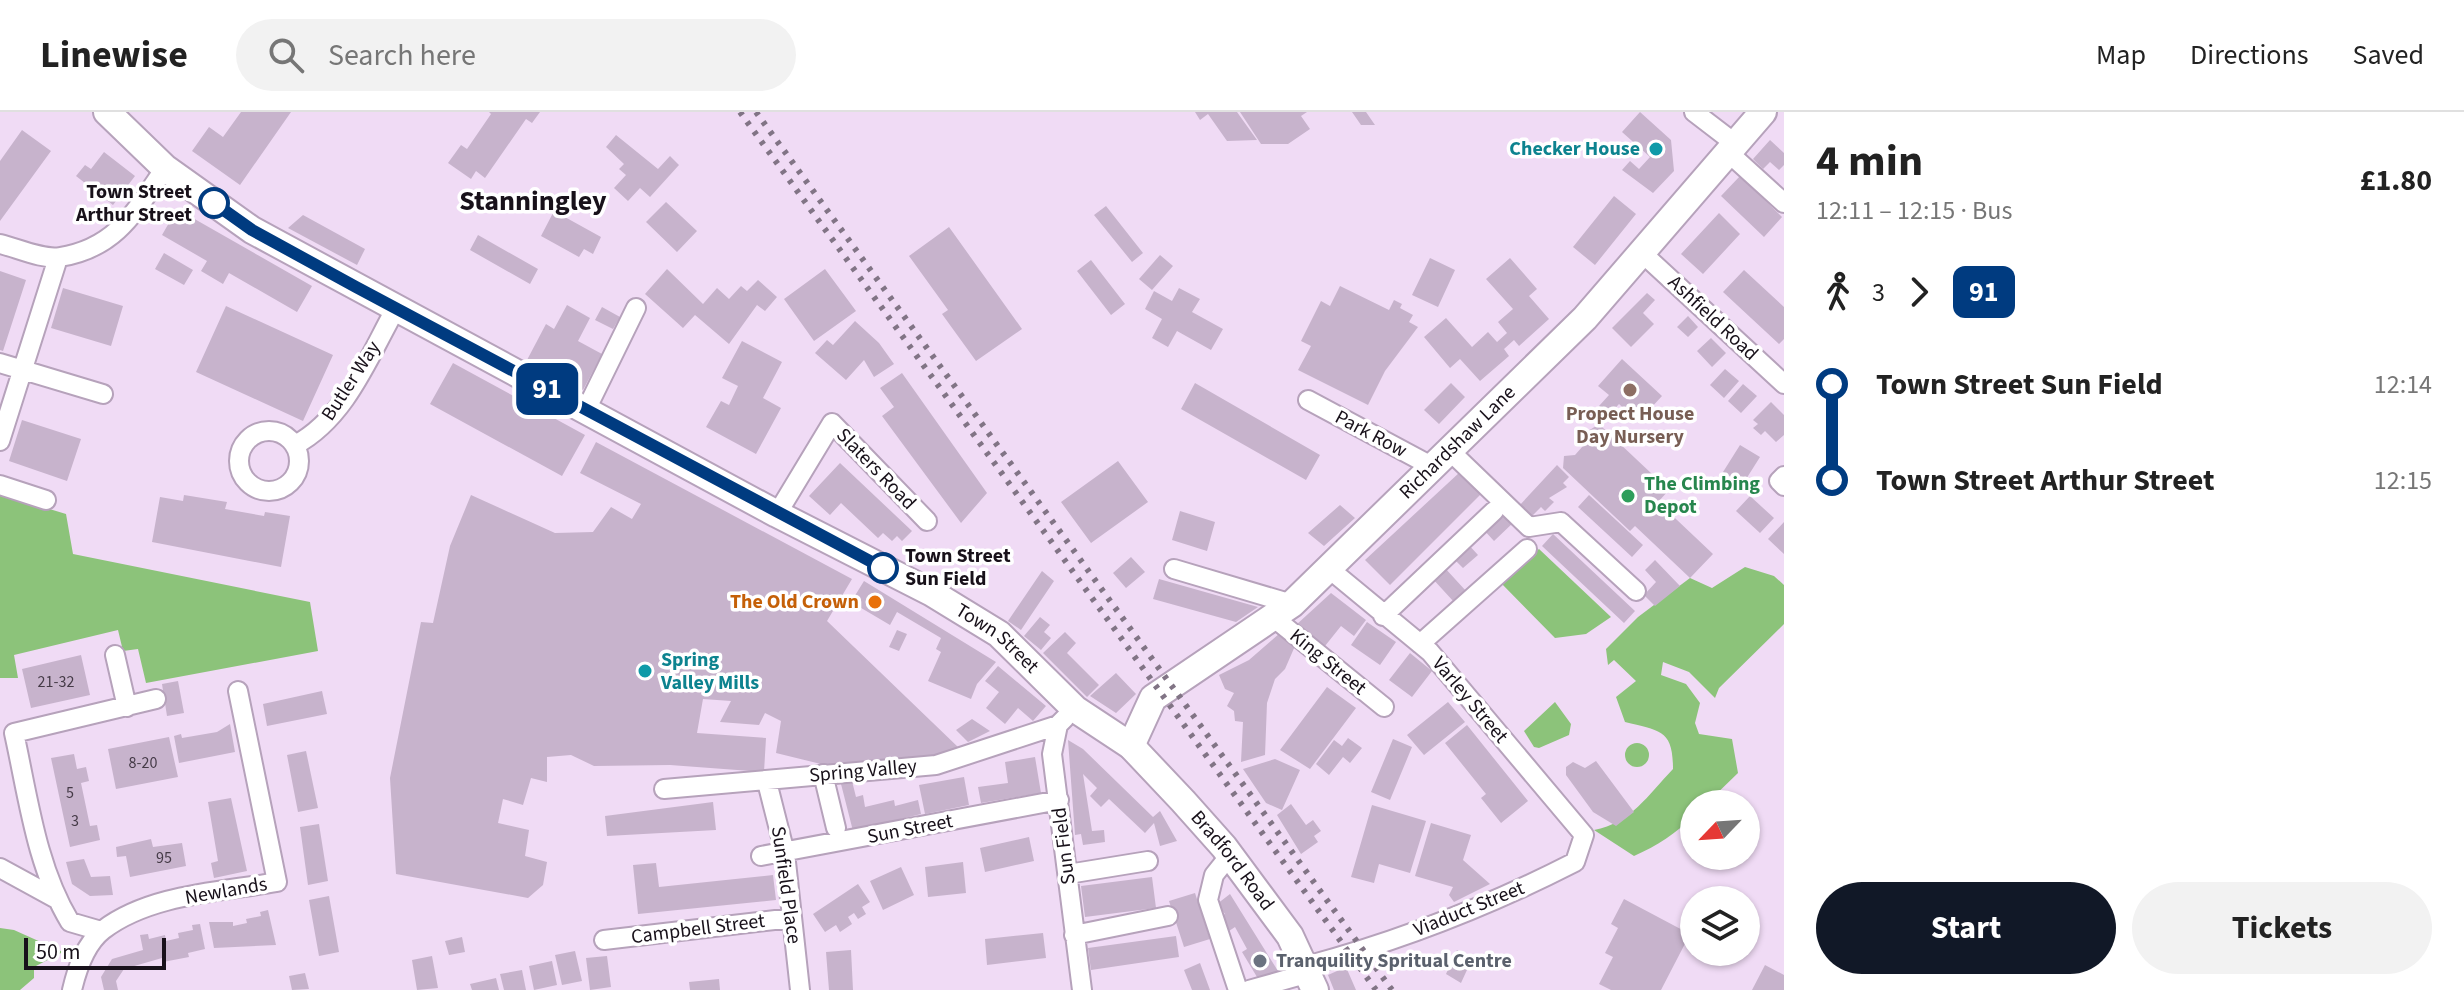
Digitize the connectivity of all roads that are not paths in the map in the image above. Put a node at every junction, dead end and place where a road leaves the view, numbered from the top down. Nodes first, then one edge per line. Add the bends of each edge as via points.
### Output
1 (107, 112) edge
2 (1694, 112) edge
3 (1763, 112) edge
4 (1734, 149) junction
5 (165, 168) junction
6 (1784, 203) edge
7 (0, 244) edge
8 (1641, 252) junction
9 (58, 258) junction
10 (396, 308) junction
11 (636, 308) dead end
12 (0, 363) edge
13 (20, 369) junction
14 (1784, 384) edge
15 (103, 394) dead end
16 (1308, 400) dead end
17 (586, 410) junction
18 (0, 441) edge
19 (295, 445) dead end
20 (1443, 460) junction
21 (1784, 476) edge
22 (0, 485) edge
23 (1784, 486) edge
24 (46, 500) dead end
25 (1494, 511) dead end
26 (777, 514) junction
27 (927, 521) dead end
28 (1527, 549) dead end
29 (1327, 567) junction
30 (1174, 569) dead end
31 (1636, 591) dead end
32 (1283, 610) junction
33 (1383, 616) junction
34 (1420, 644) junction
35 (115, 655) dead end
36 (238, 691) dead end
37 (156, 699) dead end
38 (127, 707) junction
39 (1384, 707) dead end
40 (1066, 717) junction
41 (1131, 746) junction
42 (823, 774) junction
43 (767, 782) junction
44 (664, 789) dead end
45 (1059, 800) junction
46 (836, 828) dead end
47 (785, 853) junction
48 (1580, 853) joint
49 (1230, 855) junction
50 (761, 856) dead end
51 (1148, 861) dead end
52 (0, 868) edge
53 (1068, 874) junction
54 (55, 898) junction
55 (1168, 916) dead end
56 (792, 918) junction
57 (101, 931) junction
58 (1074, 935) junction
59 (604, 940) dead end
60 (1310, 976) edge
61 (72, 990) edge
62 (800, 990) edge
63 (1082, 990) edge
64 (1238, 990) edge
65 (1249, 990) edge

1 - 5 main road, Town Street
2 - 4 street
3 - 4 main road, Richardshaw Lane
4 - 6 street
4 - 8 main road, Richardshaw Lane
5 - 9 street via 140,210 107,241
5 - 10 main road, Town Street via 252,230
7 - 9 street
8 - 14 street, Ashfield Road
8 - 20 main road, Richardshaw Lane via 1585,318
9 - 13 street
10 - 17 main road, Town Street
10 - 19 street, Butler Way via 336,411 311,437
11 - 17 street
12 - 13 street
13 - 15 street
13 - 18 street
16 - 20 street, Park Row
17 - 26 main road, Town Street
20 - 29 main road, Richardshaw Lane
20 - 31 street, Park Row via 1529,527 1561,522
21 - 23 street via 1779,481
22 - 24 street
25 - 33 street
26 - 27 street, Slaters Road via 832,423
26 - 40 main road, Town Street via 932,593 999,634
28 - 34 street
29 - 32 main road, Richardshaw Lane
29 - 33 street, Varley Street
30 - 32 street
32 - 39 street, King Street
32 - 41 main road, Richardshaw Lane via 1153,698
33 - 34 street, Varley Street
34 - 48 street, Varley Street via 1584,835
35 - 38 street
36 - 57 street, Newlands via 277,882 160,903
37 - 38 street
38 - 54 street via 14,733
40 - 41 main road, Town Street
40 - 42 street, Spring Valley via 936,765
40 - 45 street, Sun Field via 1052,754
41 - 49 main road, Bradford Road
42 - 43 street, Spring Valley
42 - 46 street
43 - 44 street, Spring Valley
43 - 47 street, Sunfield Place
45 - 47 street, Sun Street
45 - 53 street, Sun Field
47 - 50 street, Sun Street
47 - 56 street, Sunfield Place
48 - 60 street, Viaduct Street via 1575,862 1524,888
49 - 60 main road, Bradford Road via 1290,936
49 - 64 street via 1214,875 1208,900
51 - 53 street
52 - 54 street
53 - 58 street, Sun Field
54 - 57 street via 70,922
55 - 58 street
56 - 59 street, Campbell Street
56 - 62 street, Sunfield Place
57 - 61 street, Newlands via 78,965
58 - 63 street, Sun Field
60 - 65 street, Viaduct Street

